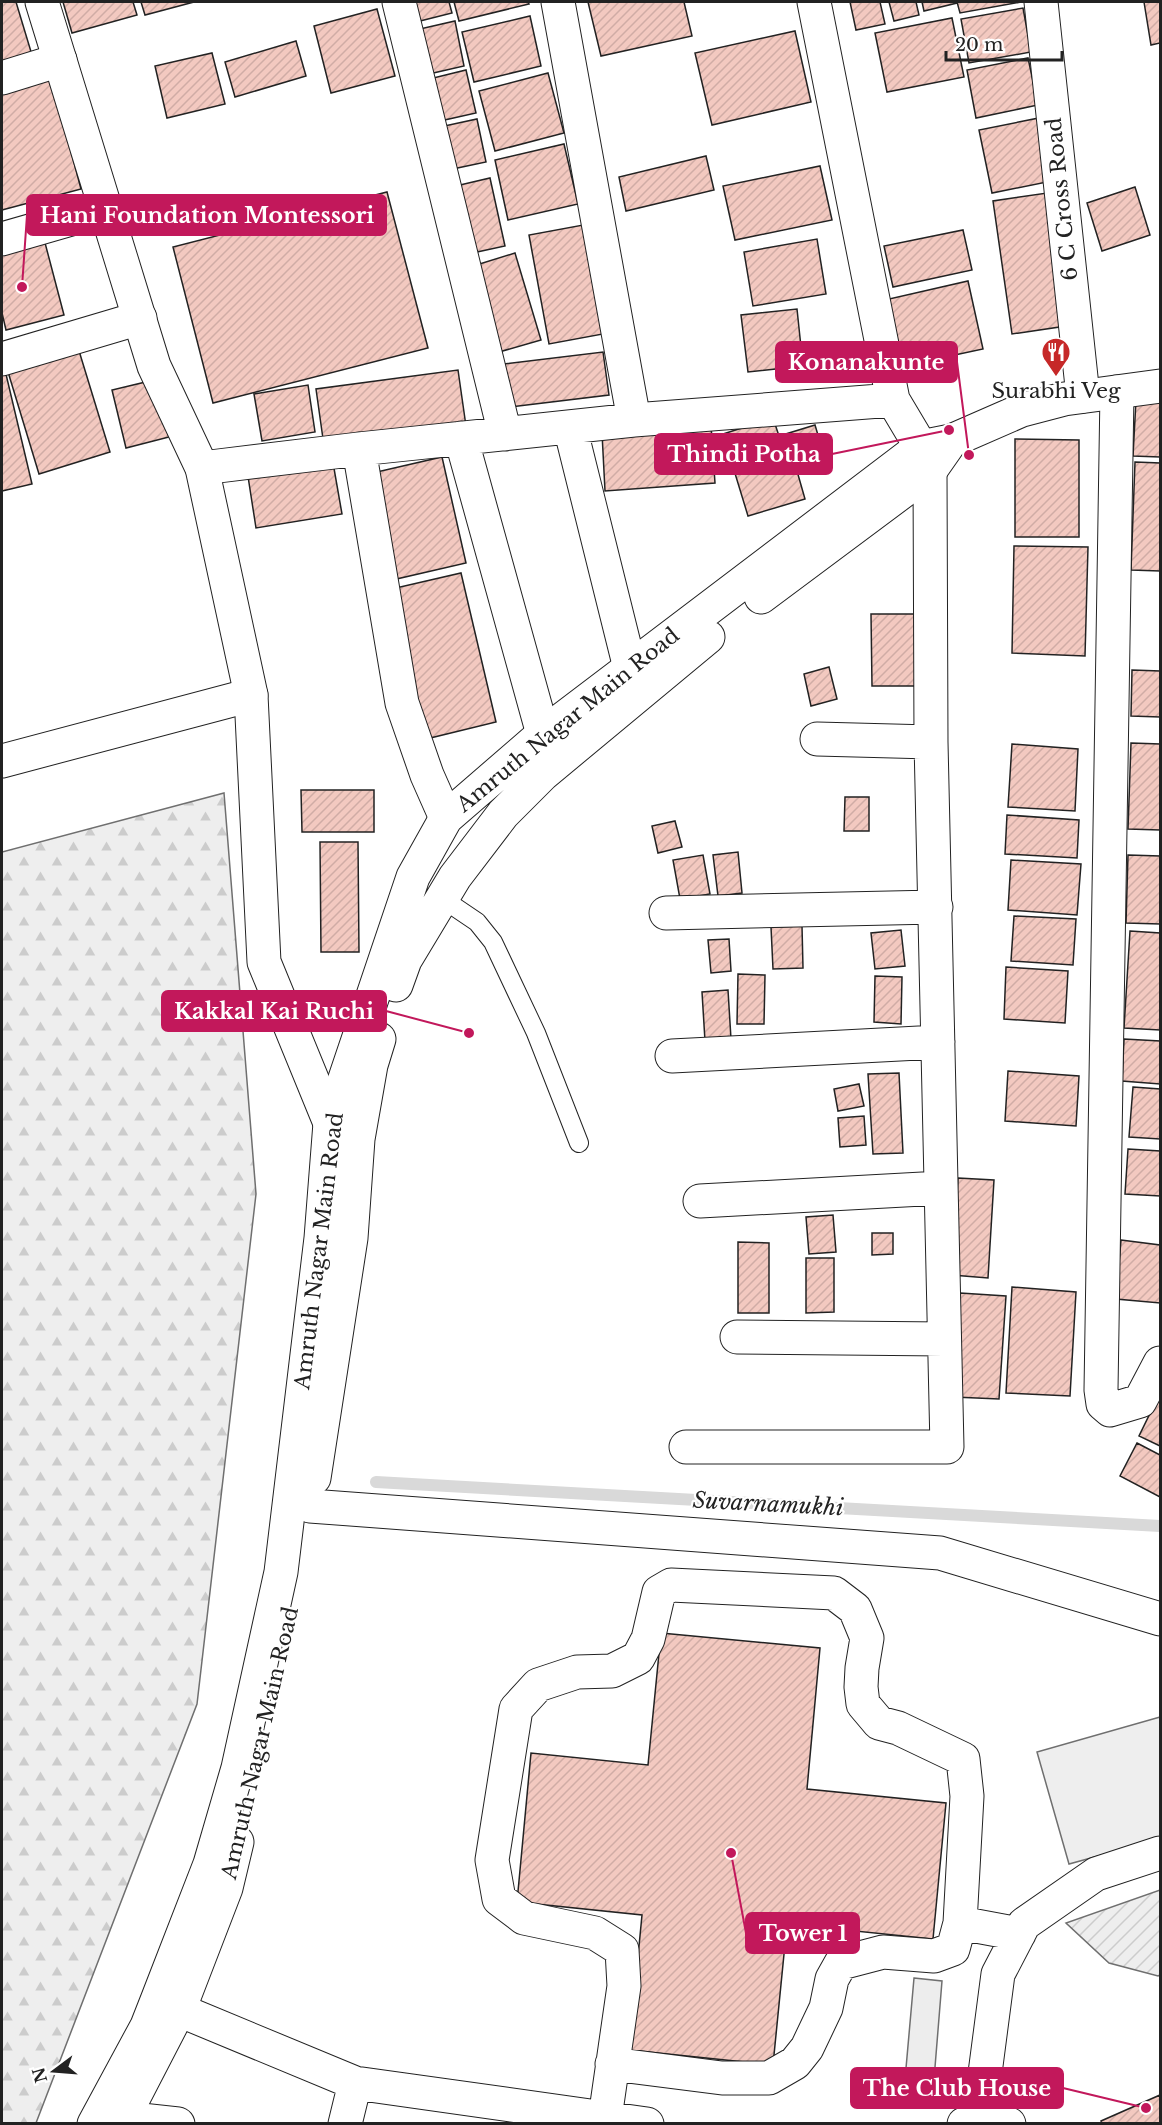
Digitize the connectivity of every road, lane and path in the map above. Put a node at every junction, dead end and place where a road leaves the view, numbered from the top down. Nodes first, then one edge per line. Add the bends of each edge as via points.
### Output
1 (42, 2) edge
2 (399, 2) edge
3 (558, 2) edge
4 (814, 2) edge
5 (1041, 2) edge
6 (60, 60) junction
7 (2, 78) edge
8 (106, 209) junction
9 (2, 239) edge
10 (140, 318) junction
11 (2, 359) edge
12 (1161, 386) edge
13 (1117, 392) junction
14 (1083, 396) junction
15 (893, 400) junction
16 (634, 420) junction
17 (570, 427) junction
18 (505, 434) junction
19 (461, 438) junction
20 (359, 449) junction
21 (934, 453) junction
22 (202, 468) junction
23 (630, 668) junction
24 (251, 695) junction
25 (543, 734) junction
26 (817, 739) dead end
27 (931, 742) junction
28 (2, 761) edge
29 (446, 818) junction
30 (443, 899) junction
31 (936, 908) junction
32 (666, 913) dead end
33 (938, 1042) junction
34 (672, 1056) dead end
35 (330, 1123) junction
36 (358, 1139) junction
37 (579, 1143) dead end
38 (941, 1188) junction
39 (700, 1201) dead end
40 (737, 1337) dead end
41 (944, 1340) junction
42 (1161, 1363) edge
43 (686, 1447) dead end
44 (310, 1506) junction
45 (1161, 1619) edge
46 (1161, 1853) edge
47 (960, 1923) junction
48 (1019, 1934) junction
49 (179, 2010) junction
50 (612, 2064) junction
51 (355, 2084) junction
52 (604, 2118) junction
53 (112, 2122) edge
54 (984, 2122) edge
55 (178, 2124) edge
56 (345, 2124) edge
57 (647, 2124) edge

1 - 6 street
2 - 18 street
3 - 16 street
4 - 15 street
5 - 14 street, 6 C Cross Road
6 - 7 street
6 - 8 street
8 - 9 street
8 - 10 street
10 - 11 street
10 - 22 street via 154,366
12 - 13 street, Amruth Nagar Main Road
13 - 14 street, Amruth Nagar Main Road
13 - 42 street via 1103,1404 1110,1410 1140,1401
14 - 21 street, Amruth Nagar Main Road via 1022,410
15 - 16 street
15 - 21 street
16 - 17 street
17 - 18 street
17 - 23 street
18 - 19 street
19 - 20 street
19 - 25 street
20 - 22 street
20 - 29 street via 402,703
21 - 23 street, Amruth Nagar Main Road
21 - 27 street
21 - 30 street, Amruth Nagar Main Road via 543,774 503,814
22 - 24 street
23 - 25 street, Amruth Nagar Main Road
24 - 28 street
24 - 35 street via 264,962
25 - 29 street, Amruth Nagar Main Road
26 - 27 street
27 - 31 street
29 - 35 street, Amruth Nagar Main Road via 413,877
30 - 36 street, Amruth Nagar Main Road via 405,960 371,1065
30 - 37 lane via 477,922 493,942 536,1033
31 - 32 street
31 - 33 street
33 - 34 street
33 - 38 street
35 - 36 street
35 - 53 street, Amruth Nagar Main Road via 321,1238 281,1572 258,1683 210,1864
36 - 44 street, Amruth Nagar Main Road via 351,1238
38 - 39 street
38 - 41 street
40 - 41 street
41 - 43 street via 947,1447
44 - 45 street via 940,1553
44 - 49 street, Amruth Nagar Main Road via 277,1676 226,1888
46 - 48 street via 1096,1874 1024,1924
47 - 48 street
47 - 50 street via 953,1949 934,1956 883,1952 841,1963 807,2048 795,2063 769,2078 722,2078
47 - 50 street via 967,1796 963,1759 879,1723 863,1704 862,1668 867,1638 855,1609 834,1593 671,1585 659,1592 648,1640 638,1658 612,1671 577,1672 538,1685 516,1709 492,1860 499,1899 524,1918 595,1932 622,1950 624,1986
48 - 54 street via 998,1974
49 - 51 street
49 - 53 street, Amruth Nagar Main Road
50 - 52 street
51 - 52 street
51 - 56 street
52 - 57 street
53 - 55 street

